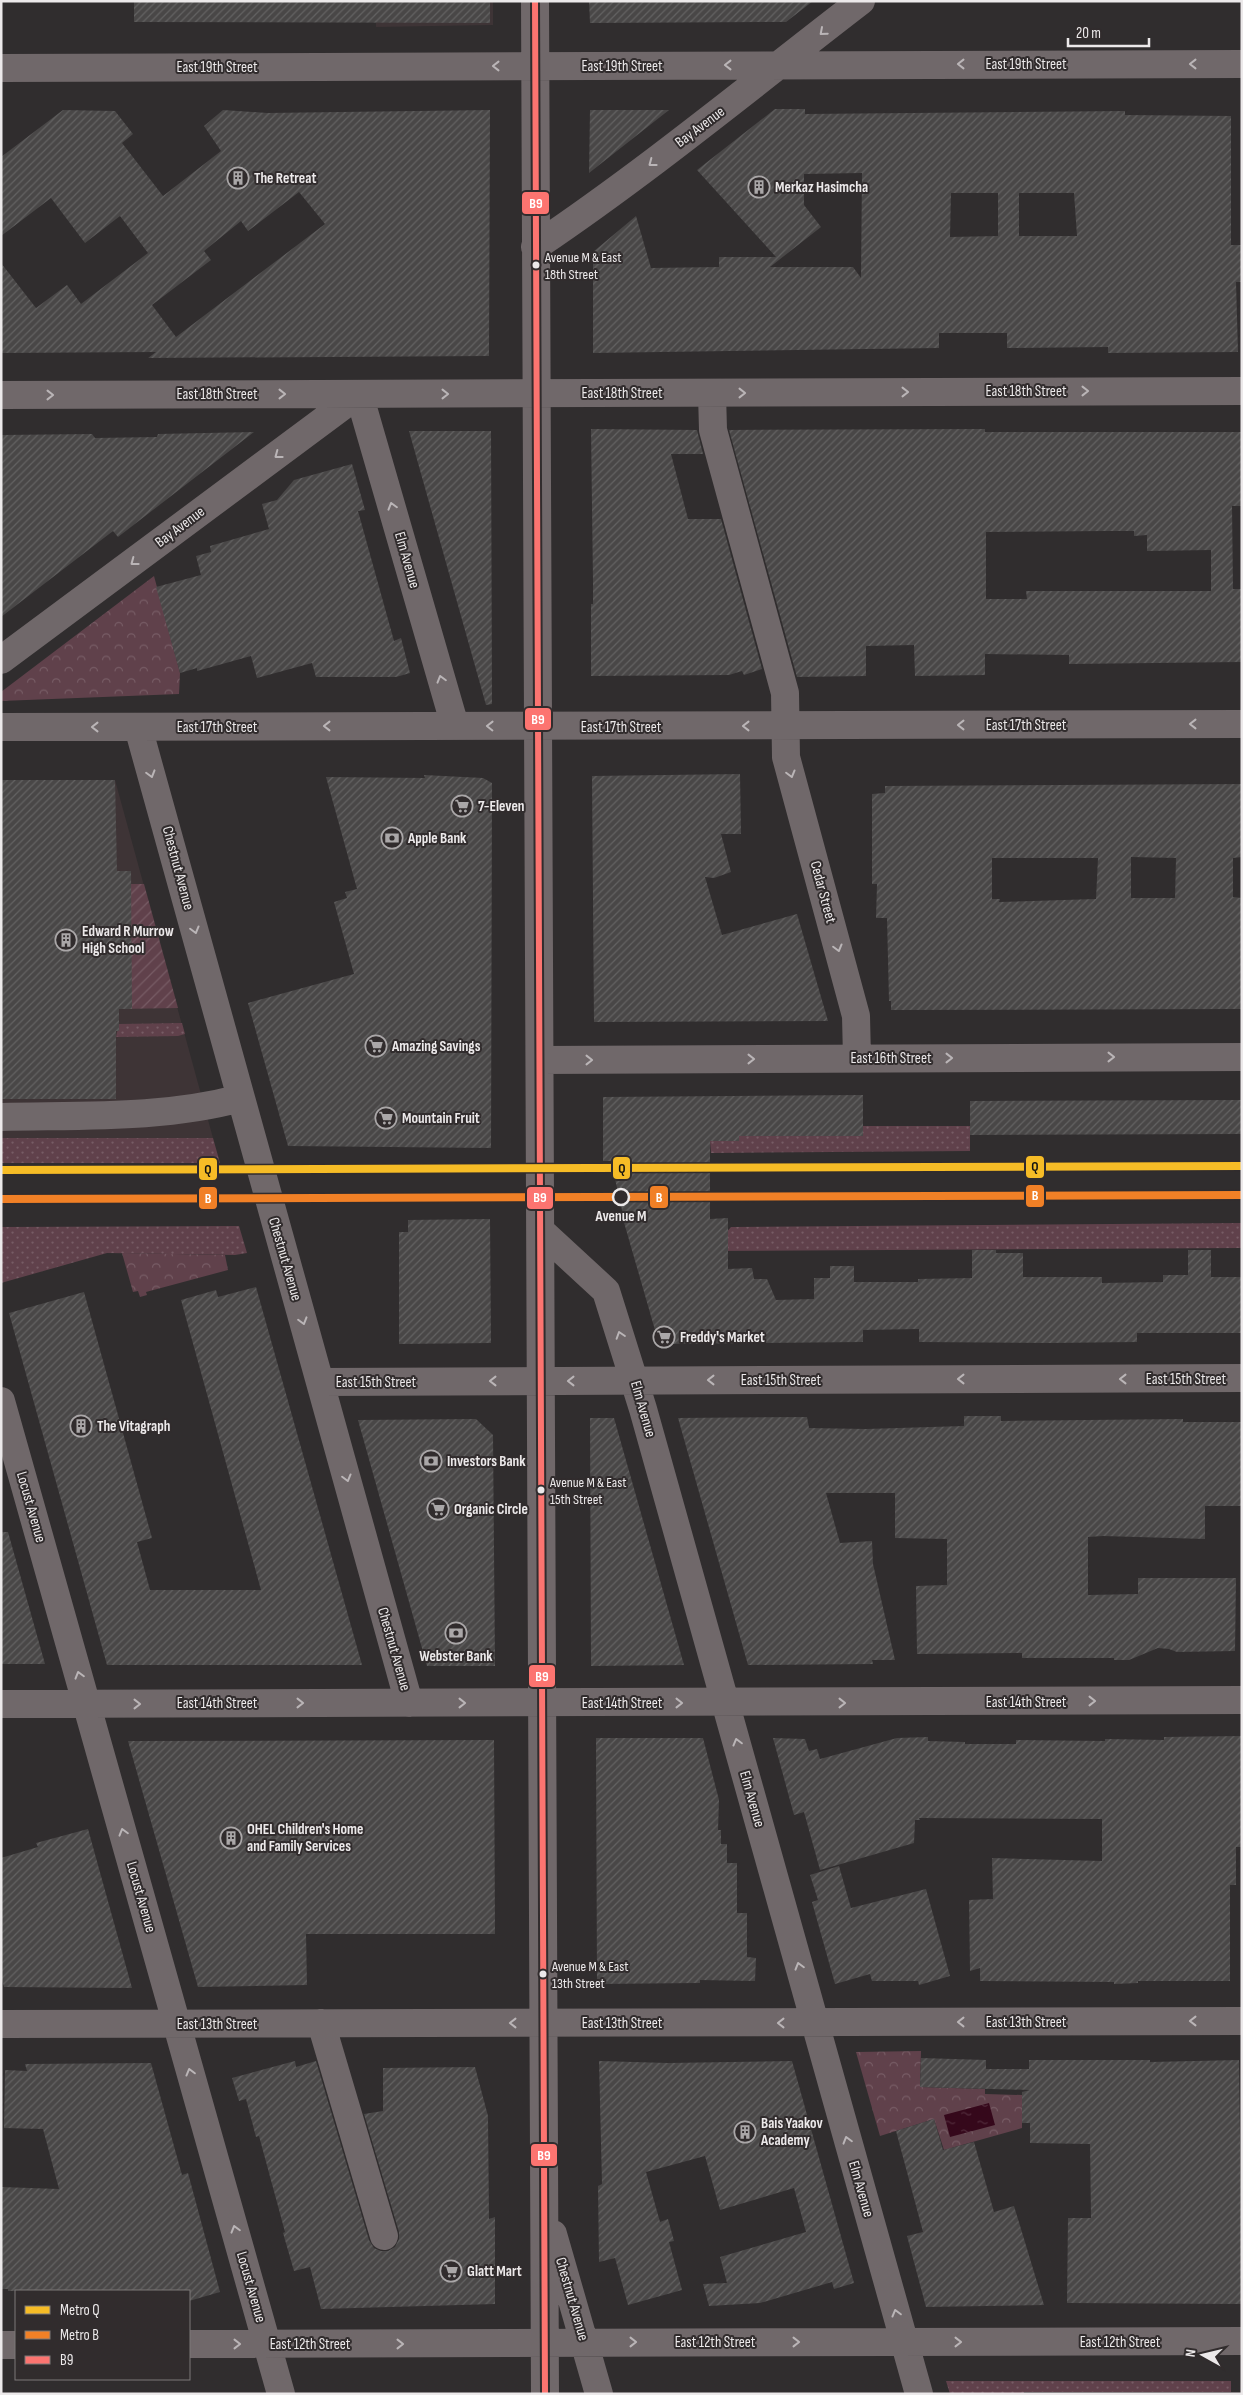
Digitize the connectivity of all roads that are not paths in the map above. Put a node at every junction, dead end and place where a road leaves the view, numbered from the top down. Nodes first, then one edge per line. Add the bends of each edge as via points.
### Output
1 (535, 1) edge
2 (861, 1) edge
3 (1242, 64) edge
4 (780, 65) junction
5 (535, 66) junction
6 (1, 68) edge
7 (535, 247) junction
8 (1242, 390) edge
9 (712, 393) junction
10 (359, 394) junction
11 (536, 394) junction
12 (1, 395) edge
13 (1, 660) edge
14 (1242, 724) edge
15 (455, 726) junction
16 (786, 726) junction
17 (1, 727) edge
18 (138, 727) junction
19 (538, 727) junction
20 (1242, 1057) edge
21 (857, 1058) junction
22 (540, 1060) junction
23 (241, 1098) junction
24 (1, 1117) edge
25 (541, 1231) junction
26 (1242, 1378) edge
27 (542, 1381) junction
28 (635, 1381) junction
29 (320, 1382) junction
30 (1, 1401) edge
31 (1242, 1700) edge
32 (409, 1703) junction
33 (543, 1703) junction
34 (725, 1703) junction
35 (1, 1704) edge
36 (87, 1704) junction
37 (1242, 2021) edge
38 (544, 2022) junction
39 (321, 2023) junction
40 (815, 2023) junction
41 (1, 2024) edge
42 (177, 2024) junction
43 (544, 2204) junction
44 (384, 2236) dead end
45 (1242, 2341) edge
46 (904, 2342) junction
47 (545, 2343) junction
48 (584, 2343) junction
49 (190, 2344) edge
50 (267, 2344) junction
51 (1, 2345) edge
52 (15, 2345) edge
53 (281, 2394) edge
54 (546, 2394) edge
55 (599, 2394) edge
56 (918, 2394) edge

1 - 5 street
2 -> 4 street, Bay Avenue
3 -> 4 street, East 19th Street
4 -> 5 street, East 19th Street
4 -> 7 street, Bay Avenue via 582,216
5 -> 6 street, East 19th Street
5 - 7 street
7 - 11 street
9 -> 8 street, East 18th Street
9 - 11 street, East 18th Street
9 - 16 street, Cedar Street via 713,430 785,693
10 -> 11 street, East 18th Street
12 -> 10 street, East 18th Street
10 -> 13 street, Bay Avenue
15 -> 10 street, Elm Avenue
11 - 19 street
14 -> 16 street, East 17th Street
15 -> 18 street, East 17th Street
19 -> 15 street, East 17th Street
16 -> 19 street, East 17th Street
16 -> 21 street, Cedar Street via 786,757 856,1016
18 -> 17 street, East 17th Street
18 -> 23 street, Chestnut Avenue
19 - 22 street
21 -> 20 street, East 16th Street
22 -> 21 street, East 16th Street
22 - 25 street
23 - 24 street via 165,1112
23 -> 29 street, Chestnut Avenue
25 - 27 street
28 -> 25 street, Elm Avenue via 606,1291
26 -> 28 street, East 15th Street
28 -> 27 street, East 15th Street
27 -> 29 street, East 15th Street
27 - 33 street
28 - 34 street, Elm Avenue
29 -> 32 street, Chestnut Avenue
36 -> 30 street, Locust Avenue
34 -> 31 street, East 14th Street
32 -> 33 street, East 14th Street
36 -> 32 street, East 14th Street
33 -> 34 street, East 14th Street
33 - 38 street
40 -> 34 street, Elm Avenue
35 - 36 street, East 14th Street
42 -> 36 street, Locust Avenue
37 -> 40 street, East 13th Street
38 -> 39 street, East 13th Street
40 -> 38 street, East 13th Street
38 - 43 street
39 - 42 street, East 13th Street
39 - 44 street
46 -> 40 street, Elm Avenue
41 - 42 street, East 13th Street
50 -> 42 street, Locust Avenue
43 - 47 street
43 - 48 street, Chestnut Avenue
46 -> 45 street, East 12th Street
48 -> 46 street, East 12th Street
46 - 56 street, Elm Avenue
47 - 48 street, East 12th Street
50 -> 47 street, East 12th Street
47 - 54 street
48 - 55 street, Chestnut Avenue
49 -> 50 street, East 12th Street
50 - 53 street, Locust Avenue
51 - 52 street

